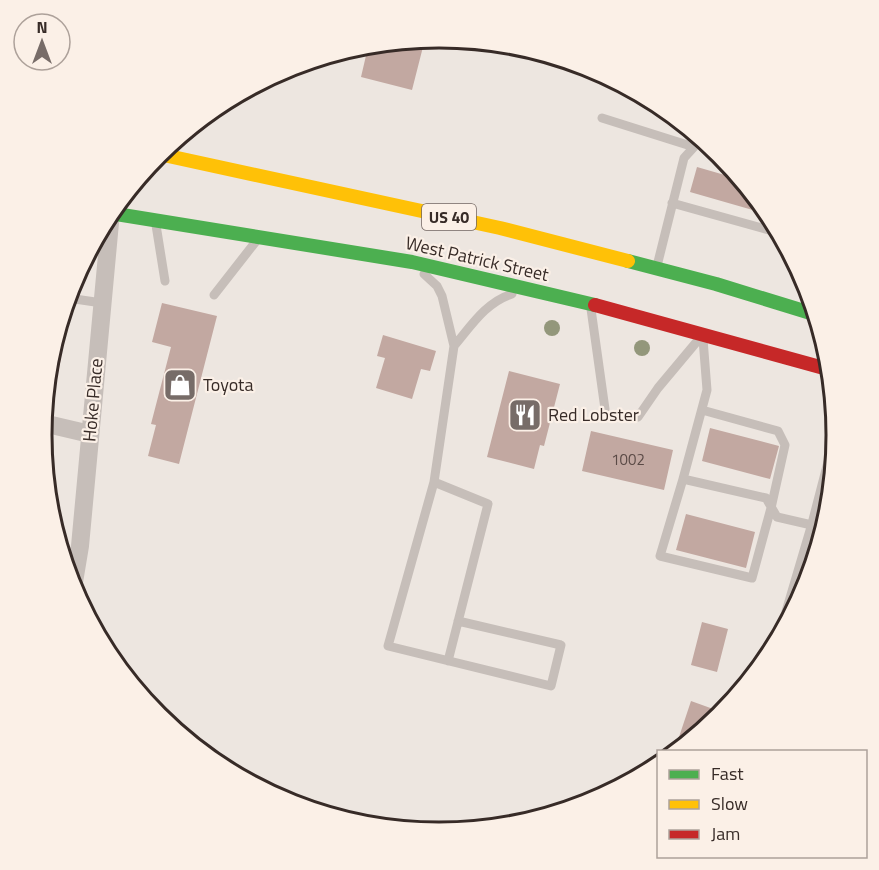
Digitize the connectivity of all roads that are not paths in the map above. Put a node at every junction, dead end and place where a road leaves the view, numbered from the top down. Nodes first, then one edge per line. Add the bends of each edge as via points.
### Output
1 (603, 117) dead end
2 (171, 157) edge
3 (672, 203) junction
4 (122, 214) edge
5 (155, 220) junction
6 (767, 229) edge
7 (109, 234) edge
8 (260, 237) junction
9 (412, 262) junction
10 (656, 268) junction
11 (165, 281) dead end
12 (528, 289) junction
13 (214, 295) dead end
14 (801, 297) edge
15 (77, 299) edge
16 (768, 300) junction
17 (102, 303) junction
18 (590, 304) junction
19 (806, 312) edge
20 (703, 334) junction
21 (454, 346) junction
22 (820, 367) edge
23 (604, 410) dead end
24 (702, 410) junction
25 (638, 417) dead end
26 (52, 425) edge
27 (90, 434) junction
28 (682, 479) junction
29 (434, 482) junction
30 (771, 508) junction
31 (817, 518) edge
32 (76, 568) edge
33 (458, 621) junction
34 (448, 661) junction

1 - 3 lane via 694,147 684,158
2 - 10 main road, West Patrick Street / US 40 via 500,228
3 - 6 lane
3 - 10 lane
4 - 5 main road, West Patrick Street
5 - 8 main road, West Patrick Street
5 - 11 lane
7 - 17 street, Hoke Place
8 - 9 main road, West Patrick Street
8 - 13 lane
9 - 12 main road, West Patrick Street
9 - 21 lane via 437,286
10 - 16 main road, West Patrick Street / US 40
12 - 18 main road, West Patrick Street
12 - 21 lane via 503,297 485,309
14 - 16 main road
15 - 17 lane
16 - 19 main road, West Patrick Street / US 40
17 - 27 street, Hoke Place
18 - 20 main road, West Patrick Street
18 - 23 lane
20 - 22 main road, West Patrick Street
20 - 24 lane via 707,390
20 - 25 lane
21 - 29 lane
24 - 28 lane
24 - 30 lane via 778,431 786,446
26 - 27 street
27 - 32 street, Hoke Place
28 - 30 lane via 766,498
28 - 30 lane via 660,556 752,578
29 - 33 lane via 488,504
29 - 34 lane via 388,646
30 - 31 lane via 777,517
33 - 34 lane
33 - 34 lane via 561,645 551,686

